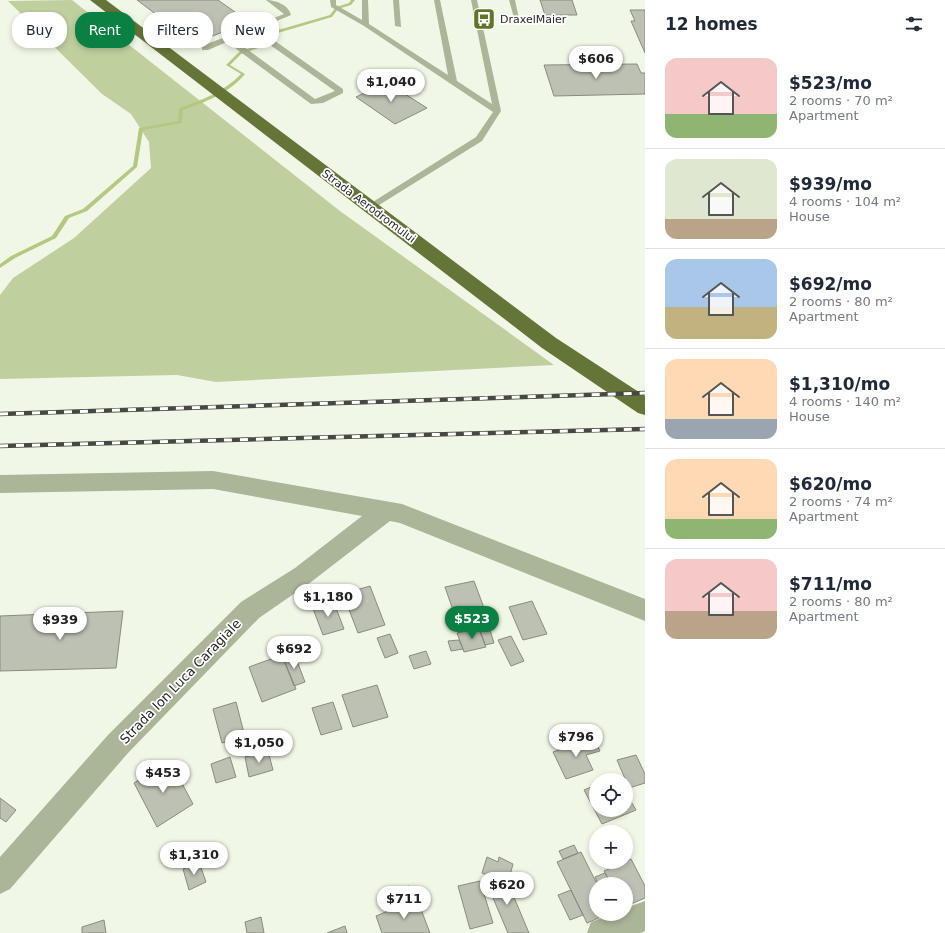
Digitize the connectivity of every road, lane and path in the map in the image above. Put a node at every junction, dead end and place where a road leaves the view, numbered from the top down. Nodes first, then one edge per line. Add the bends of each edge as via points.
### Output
1 (97, 0) edge
2 (269, 0) edge
3 (333, 0) edge
4 (365, 0) edge
5 (396, 0) edge
6 (437, 0) edge
7 (474, 0) edge
8 (512, 0) edge
9 (279, 18) edge
10 (517, 18) dead end
11 (366, 25) junction
12 (399, 26) dead end
13 (240, 48) edge
14 (279, 48) edge
15 (453, 82) junction
16 (497, 111) junction
17 (371, 207) junction
18 (645, 407) edge
19 (0, 484) edge
20 (385, 512) junction
21 (645, 610) edge
22 (0, 879) edge
23 (645, 916) edge
24 (602, 933) edge

1 - 17 highway, Strada Aerodromului
2 - 9 lane via 287,11 288,14
3 - 11 lane via 333,6
4 - 11 lane
5 - 12 lane
6 - 15 lane
7 - 16 lane
8 - 10 lane
11 - 15 lane
13 - 14 lane via 314,102 340,91
15 - 16 lane
16 - 17 lane via 479,139
17 - 18 highway, Strada Aerodromului via 549,343
19 - 20 street via 213,480
20 - 21 street via 402,514 443,529
20 - 22 street, Strada Ion Luca Caragiale via 304,575 250,610 118,744
23 - 24 street

